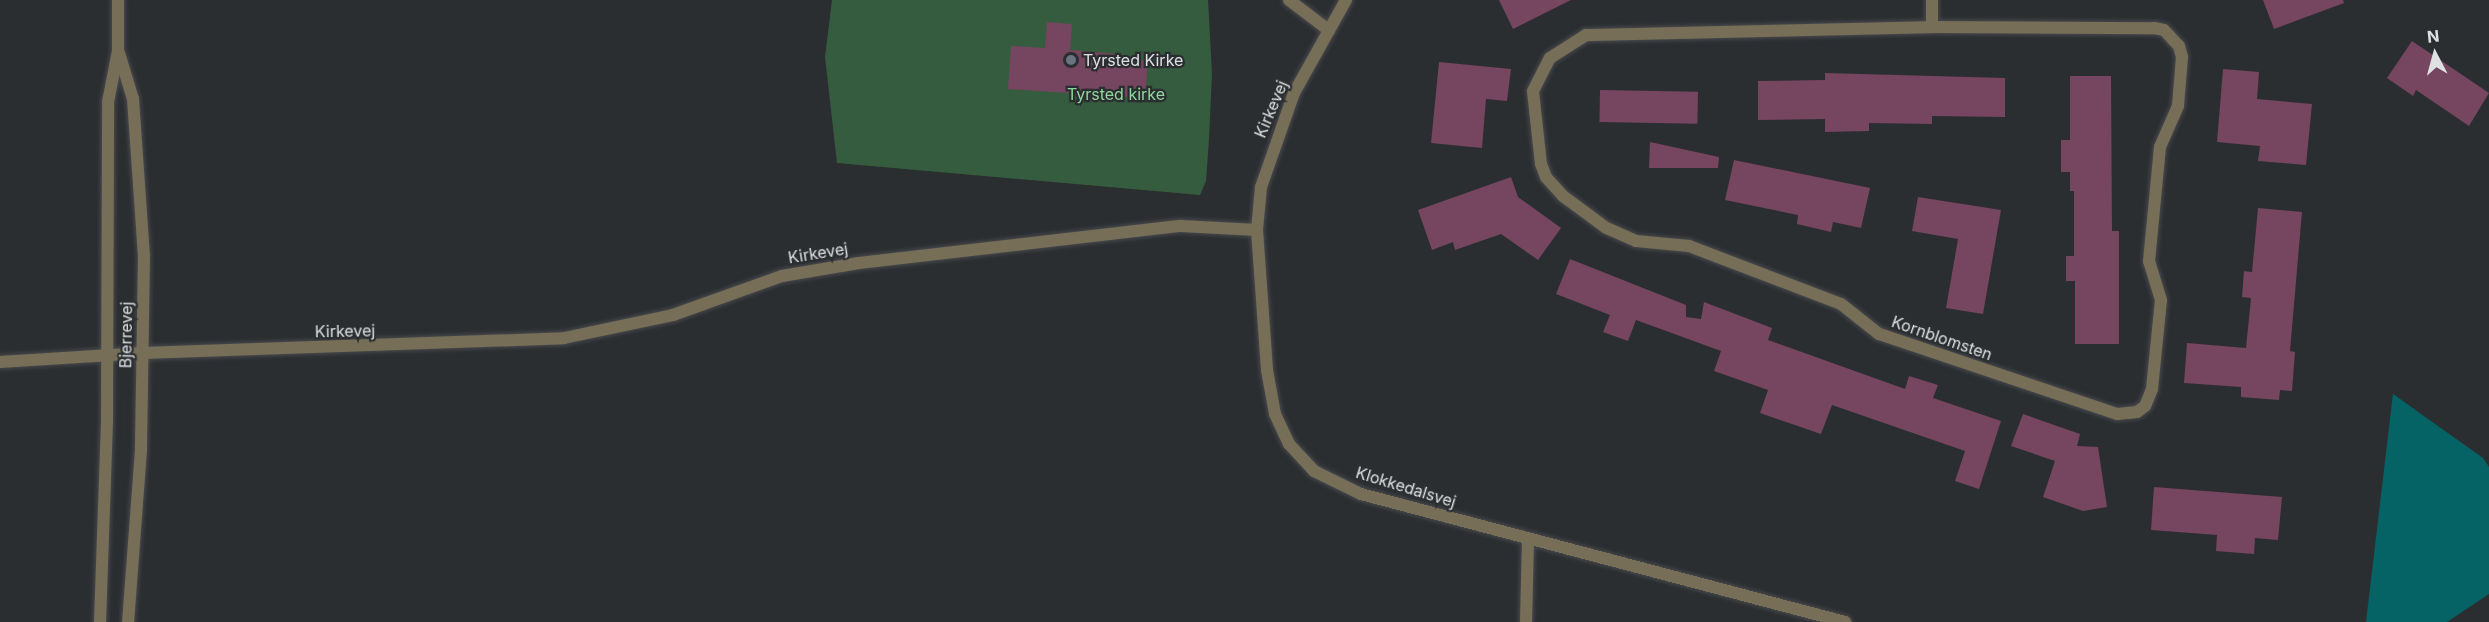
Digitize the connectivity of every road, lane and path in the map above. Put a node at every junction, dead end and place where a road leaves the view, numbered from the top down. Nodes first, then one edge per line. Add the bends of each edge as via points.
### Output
1 (118, 0) edge
2 (1289, 0) edge
3 (1346, 0) edge
4 (1932, 0) edge
5 (1932, 27) junction
6 (1328, 29) junction
7 (118, 51) junction
8 (1257, 230) junction
9 (142, 353) junction
10 (108, 355) junction
11 (0, 362) edge
12 (1528, 539) junction
13 (100, 622) edge
14 (129, 622) edge
15 (1526, 622) edge
16 (1845, 622) edge

1 - 7 street, Bjerrevej
2 - 6 street
3 - 6 street, Kirkevej
4 - 5 street
5 - 5 street, Kornblomsten via 2154,28 2164,30 2179,46 2182,57 2178,106 2160,147 2149,261 2161,300 2152,389 2145,406 2137,412 2117,414 1879,334 1841,304 1689,246 1636,241 1605,227 1563,196 1540,164 1533,91 1550,58 1586,35
6 - 8 street, Kirkevej via 1294,93 1269,155
7 - 9 street, Bjerrevej via 133,99 144,255
7 - 10 street, Bjerrevej via 108,102
8 - 9 street, Kirkevej via 1181,226 859,263 782,276 672,315 564,338
8 - 12 street, Klokkedalsvej via 1267,370 1275,414 1290,444 1314,471 1361,494
9 - 10 street, Kirkevej
9 - 14 street, Bjerrevej via 136,549
10 - 11 street, Kirkevej
10 - 13 street, Bjerrevej
12 - 15 street
12 - 16 street, Klokkedalsvej

